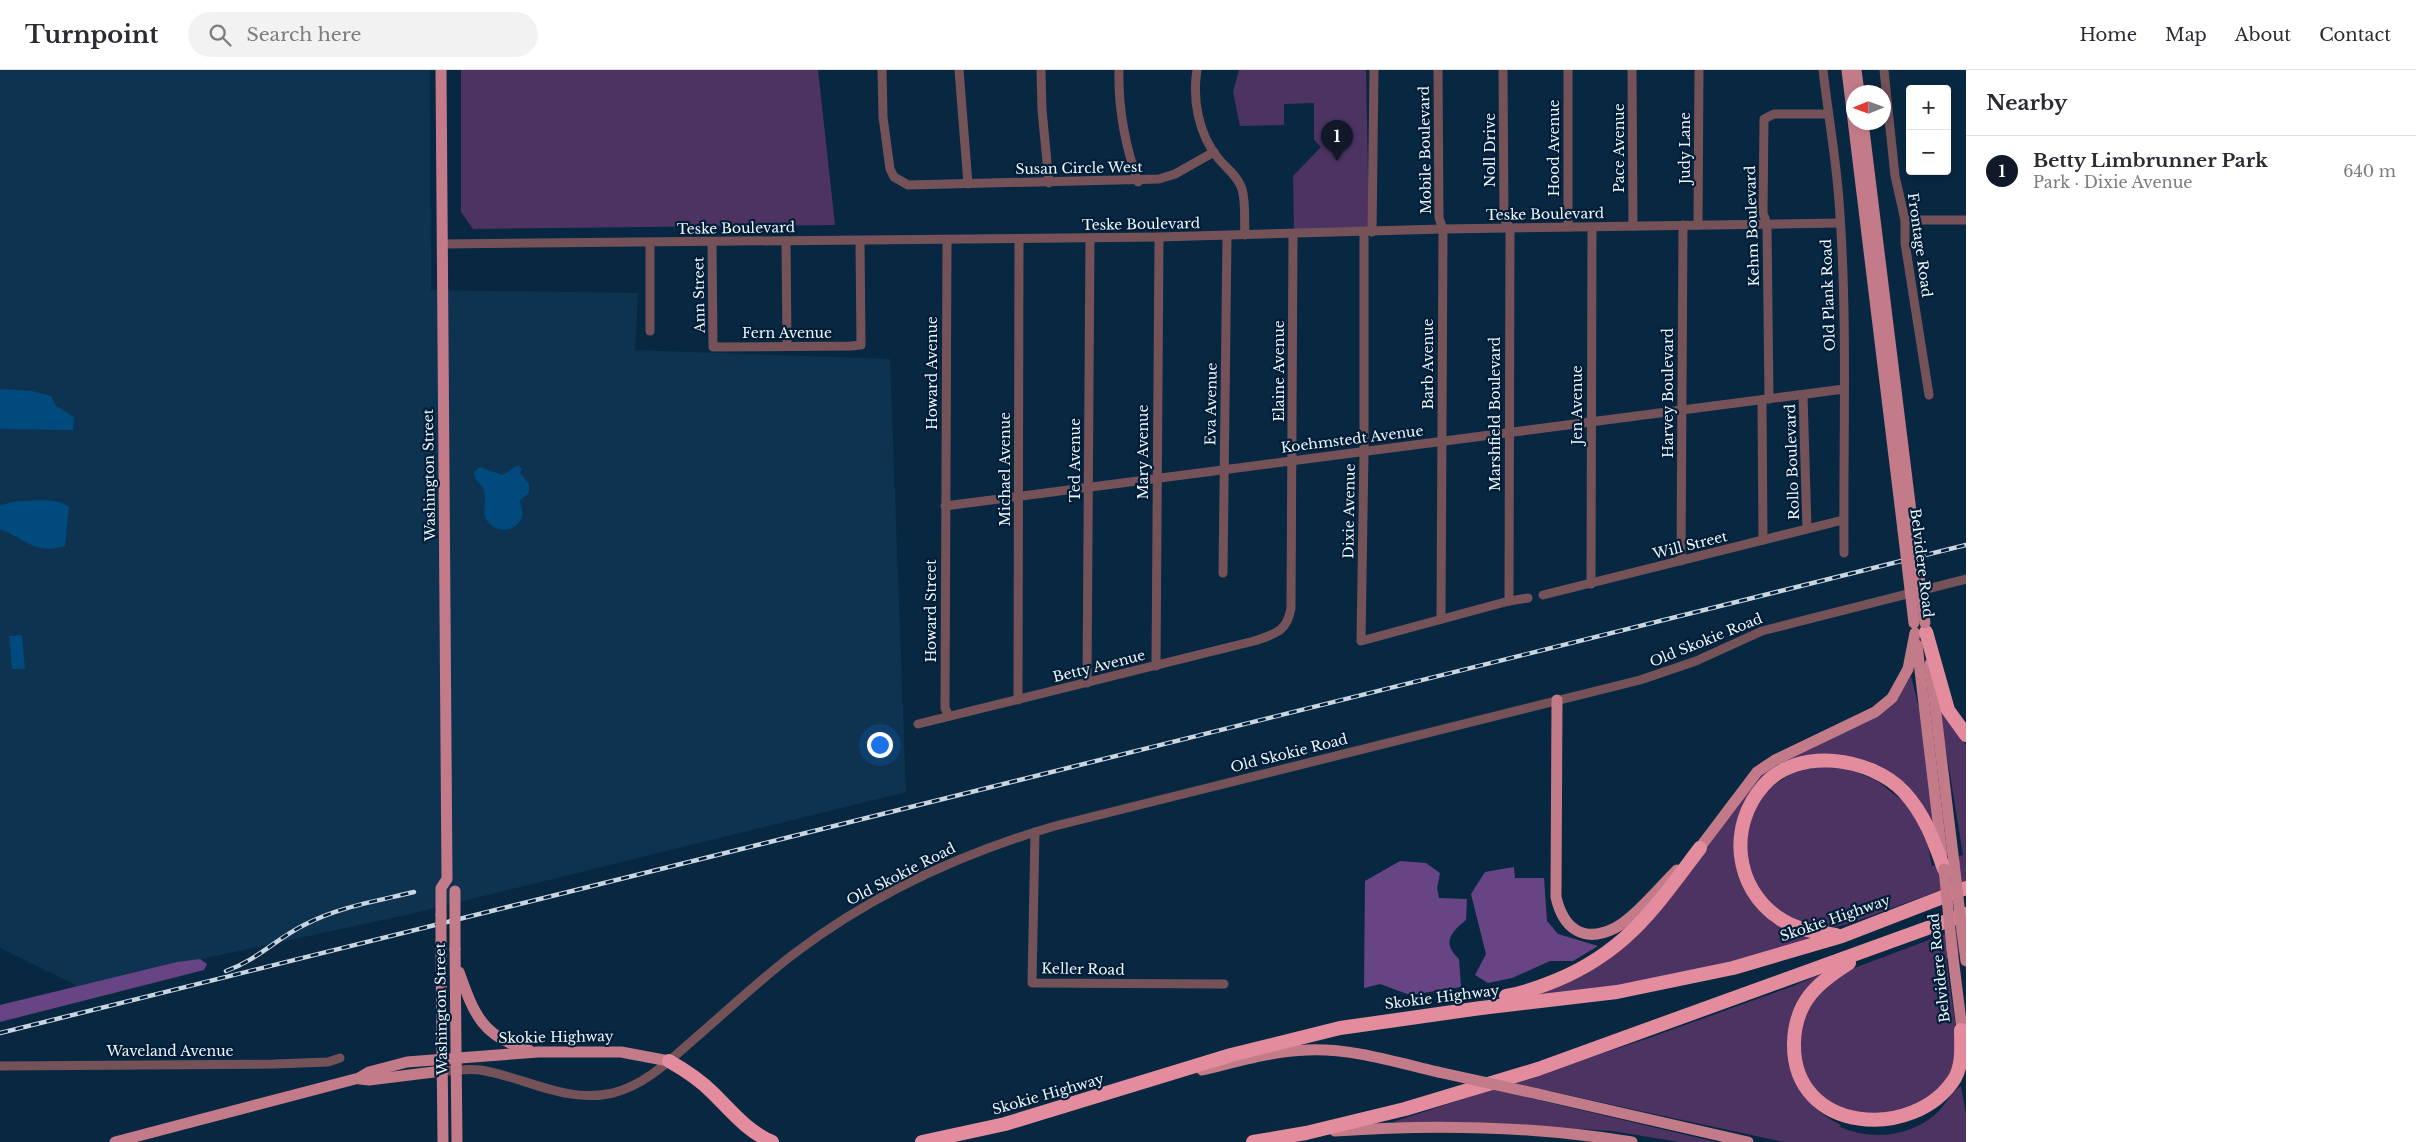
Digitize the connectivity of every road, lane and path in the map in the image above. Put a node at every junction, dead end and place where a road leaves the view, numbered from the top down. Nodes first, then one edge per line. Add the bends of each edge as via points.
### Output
1 (441, 70) edge
2 (882, 70) edge
3 (959, 70) edge
4 (1041, 70) edge
5 (1119, 70) edge
6 (1197, 70) edge
7 (1374, 70) edge
8 (1438, 70) edge
9 (1503, 70) edge
10 (1568, 70) edge
11 (1632, 70) edge
12 (1698, 70) edge
13 (1823, 70) edge
14 (1847, 70) edge
15 (1856, 70) edge
16 (1884, 70) edge
17 (1858, 85) edge
18 (1828, 114) junction
19 (1864, 130) edge
20 (1214, 152) junction
21 (1049, 182) junction
22 (1138, 182) junction
23 (968, 184) junction
24 (1905, 220) junction
25 (1966, 220) edge
26 (1839, 223) junction
27 (1767, 224) junction
28 (1698, 225) junction
29 (1633, 226) junction
30 (1683, 226) junction
31 (1568, 227) junction
32 (1592, 227) junction
33 (1510, 228) junction
34 (1443, 229) junction
35 (1368, 232) junction
36 (1293, 234) junction
37 (1245, 235) junction
38 (1227, 236) junction
39 (1090, 238) junction
40 (1159, 238) junction
41 (1019, 239) junction
42 (947, 240) junction
43 (786, 241) junction
44 (860, 241) junction
45 (712, 242) junction
46 (650, 243) junction
47 (443, 244) junction
48 (650, 330) dead end
49 (787, 346) junction
50 (713, 347) joint
51 (1844, 389) junction
52 (1929, 394) dead end
53 (1804, 395) junction
54 (1765, 399) junction
55 (1682, 410) junction
56 (1591, 422) junction
57 (1509, 433) junction
58 (1442, 441) junction
59 (1364, 452) junction
60 (1292, 461) junction
61 (1224, 470) junction
62 (1157, 479) junction
63 (1088, 488) junction
64 (1018, 497) junction
65 (945, 506) junction
66 (1844, 520) junction
67 (1808, 529) junction
68 (1908, 529) junction
69 (1763, 540) junction
70 (1844, 553) dead end
71 (1681, 561) junction
72 (1223, 573) dead end
73 (1966, 579) edge
74 (1590, 584) junction
75 (1543, 595) dead end
76 (1528, 598) dead end
77 (1508, 601) junction
78 (1441, 619) junction
79 (1284, 627) joint
80 (1920, 628) junction
81 (1156, 666) junction
82 (1087, 683) junction
83 (1018, 700) junction
84 (1557, 700) junction
85 (949, 716) junction
86 (918, 724) dead end
87 (1966, 735) edge
88 (1035, 832) junction
89 (1700, 848) junction
90 (1949, 866) junction
91 (447, 879) junction
92 (1966, 888) edge
93 (1964, 919) edge
94 (1842, 936) junction
95 (1966, 936) edge
96 (1876, 947) junction
97 (1966, 961) edge
98 (455, 962) junction
99 (1224, 984) dead end
100 (1340, 1028) junction
101 (1961, 1030) junction
102 (538, 1052) junction
103 (456, 1057) junction
104 (340, 1058) dead end
105 (442, 1058) junction
106 (1966, 1059) edge
107 (670, 1061) junction
108 (0, 1066) edge
109 (442, 1071) junction
110 (456, 1071) junction
111 (359, 1078) junction
112 (1137, 1085) junction
113 (1306, 1132) junction
114 (443, 1138) edge
115 (457, 1138) edge
116 (115, 1142) edge
117 (772, 1142) edge
118 (922, 1142) edge
119 (1253, 1142) edge
120 (1632, 1142) edge
121 (1748, 1142) edge

1 - 47 main road, Washington Street
2 - 23 street, Susan Circle West via 886,150 894,177 908,185
3 - 23 street
4 - 21 street
5 - 22 street via 1120,114
6 - 20 street via 1195,94 1198,114
7 - 35 street, Dixie Avenue
8 - 34 street, Mobile Boulevard via 1439,218
9 - 33 street, Noll Drive via 1504,219
10 - 31 street, Hood Avenue
11 - 29 street, Pace Avenue
12 - 28 street, Judy Lane
13 - 18 street, Old Plank Road
14 - 68 main road, Belvidere Road
15 - 17 main road
16 - 24 street, Frontage Road via 1895,176
18 - 26 street, Old Plank Road
18 - 27 street, Kehm Boulevard via 1774,114 1764,118 1763,213
19 - 68 main road, Belvidere Road
20 - 22 street, Susan Circle West via 1175,174
20 - 37 street via 1242,189
21 - 22 street, Susan Circle West
21 - 23 street, Susan Circle West
24 - 25 street
24 - 52 street, Frontage Road via 1905,243
26 - 27 street, Teske Boulevard
26 - 51 street, Old Plank Road
27 - 28 street, Teske Boulevard
27 - 54 street, Kehm Boulevard
28 - 30 street, Teske Boulevard
29 - 30 street, Teske Boulevard
29 - 32 street, Teske Boulevard
30 - 55 street, Harvey Boulevard
31 - 32 street, Teske Boulevard
31 - 33 street, Teske Boulevard
32 - 56 street, Jen Avenue
33 - 34 street, Teske Boulevard
33 - 57 street, Marshfield Boulevard
34 - 35 street, Teske Boulevard
34 - 58 street, Barb Avenue
35 - 36 street, Teske Boulevard
35 - 59 street, Dixie Avenue
36 - 37 street, Teske Boulevard
36 - 60 street, Elaine Avenue
37 - 38 street, Teske Boulevard
38 - 40 street, Teske Boulevard
38 - 61 street, Eva Avenue
39 - 40 street, Teske Boulevard
39 - 41 street, Teske Boulevard
39 - 63 street, Ted Avenue
40 - 62 street, Mary Avenue
41 - 42 street, Teske Boulevard
41 - 64 street, Michael Avenue
42 - 44 street, Teske Boulevard
42 - 65 street, Howard Avenue
43 - 44 street, Teske Boulevard
43 - 45 street, Teske Boulevard
43 - 49 street
44 - 49 street, Fern Avenue via 861,345
45 - 46 street, Teske Boulevard
45 - 50 street, Ann Street
46 - 47 street, Teske Boulevard
46 - 48 street
47 - 91 main road, Washington Street
49 - 50 street, Fern Avenue
51 - 53 street, Koehmstedt Avenue
51 - 66 street, Old Plank Road
53 - 54 street, Koehmstedt Avenue
53 - 67 street, Rollo Boulevard
54 - 55 street, Koehmstedt Avenue
54 - 69 street, Kehm Boulevard
55 - 56 street, Koehmstedt Avenue
55 - 71 street, Harvey Boulevard
56 - 57 street, Koehmstedt Avenue
56 - 74 street, Jen Avenue
57 - 58 street, Koehmstedt Avenue
57 - 77 street, Marshfield Boulevard
58 - 59 street, Koehmstedt Avenue
58 - 78 street, Barb Avenue
59 - 60 street, Koehmstedt Avenue
59 - 78 street, Dixie Avenue via 1360,641
60 - 61 street, Koehmstedt Avenue
60 - 79 street, Elaine Avenue via 1291,608
61 - 62 street, Koehmstedt Avenue
61 - 72 street, Eva Avenue
62 - 63 street, Koehmstedt Avenue
62 - 81 street, Mary Avenue
63 - 64 street, Koehmstedt Avenue
63 - 82 street, Ted Avenue
64 - 65 street, Koehmstedt Avenue
64 - 83 street, Michael Avenue
65 - 85 street, Howard Street via 945,708
66 - 67 street, Will Street
66 - 70 street, Old Plank Road
67 - 69 street, Will Street
68 - 80 main road, Belvidere Road, bridge
69 - 71 street, Will Street
71 - 74 street, Will Street
73 - 84 street, Old Skokie Road via 1762,631 1671,670
74 - 75 street, Will Street
76 - 77 street
77 - 78 street
79 - 81 street, Betty Avenue via 1254,641
80 - 87 highway via 1948,710
80 - 89 main road via 1908,669 1892,698 1876,712 1775,760 1757,772
80 - 90 main road, Belvidere Road
81 - 82 street, Betty Avenue
82 - 83 street, Betty Avenue
83 - 85 street, Betty Avenue
84 - 88 street, Old Skokie Road
84 - 89 main road via 1556,897 1560,913 1569,926 1580,933 1599,934 1616,927
85 - 86 street, Betty Avenue
88 - 99 street, Keller Road via 1032,983
88 - 107 street, Old Skokie Road via 949,863 838,923 793,955
89 - 100 highway via 1644,922 1612,950 1578,971 1524,993 1400,1012
90 - 93 main road, Belvidere Road, bridge
90 - 94 highway via 1922,814 1886,777 1848,762 1827,761 1791,767 1774,777 1751,804 1742,826 1740,855 1746,880 1764,906 1779,918 1803,930
90 - 101 main road, Belvidere Road, bridge via 1952,949
91 - 98 main road, Washington Street, bridge via 455,891
91 - 105 main road, Washington Street, bridge via 441,888
92 - 94 highway, Skokie Highway
93 - 95 main road
93 - 96 highway
93 - 97 main road, Belvidere Road
94 - 100 highway, Skokie Highway via 1751,963 1657,985
96 - 101 highway via 1821,981 1805,1001 1794,1028 1794,1056 1799,1074 1809,1094 1822,1108 1854,1125 1883,1129 1924,1117 1938,1104 1956,1078 1961,1058
96 - 113 highway via 1538,1069 1405,1109
98 - 102 main road via 469,1003 482,1024 506,1042
98 - 103 main road, Washington Street
100 - 112 highway, Skokie Highway via 1231,1055
101 - 106 main road, Belvidere Road
102 - 103 main road, Skokie Highway
102 - 107 main road, Skokie Highway via 621,1052
103 - 105 main road, Skokie Highway
103 - 110 main road, Washington Street
104 - 108 street, Waveland Avenue via 328,1062 275,1064
105 - 109 main road, Washington Street
105 - 111 main road, Skokie Highway via 407,1062 369,1072
107 - 110 street, Old Skokie Road via 631,1087 595,1095 566,1094 479,1070
107 - 117 highway via 712,1092 745,1126
109 - 110 street, Old Skokie Road
109 - 111 main road via 369,1080
109 - 114 main road, Washington Street
110 - 115 main road, Washington Street
111 - 116 main road
112 - 118 highway, Skokie Highway via 1005,1124
112 - 121 main road, bridge via 1275,1053 1306,1050 1360,1054
113 - 119 highway
113 - 120 main road via 1380,1128 1550,1130

